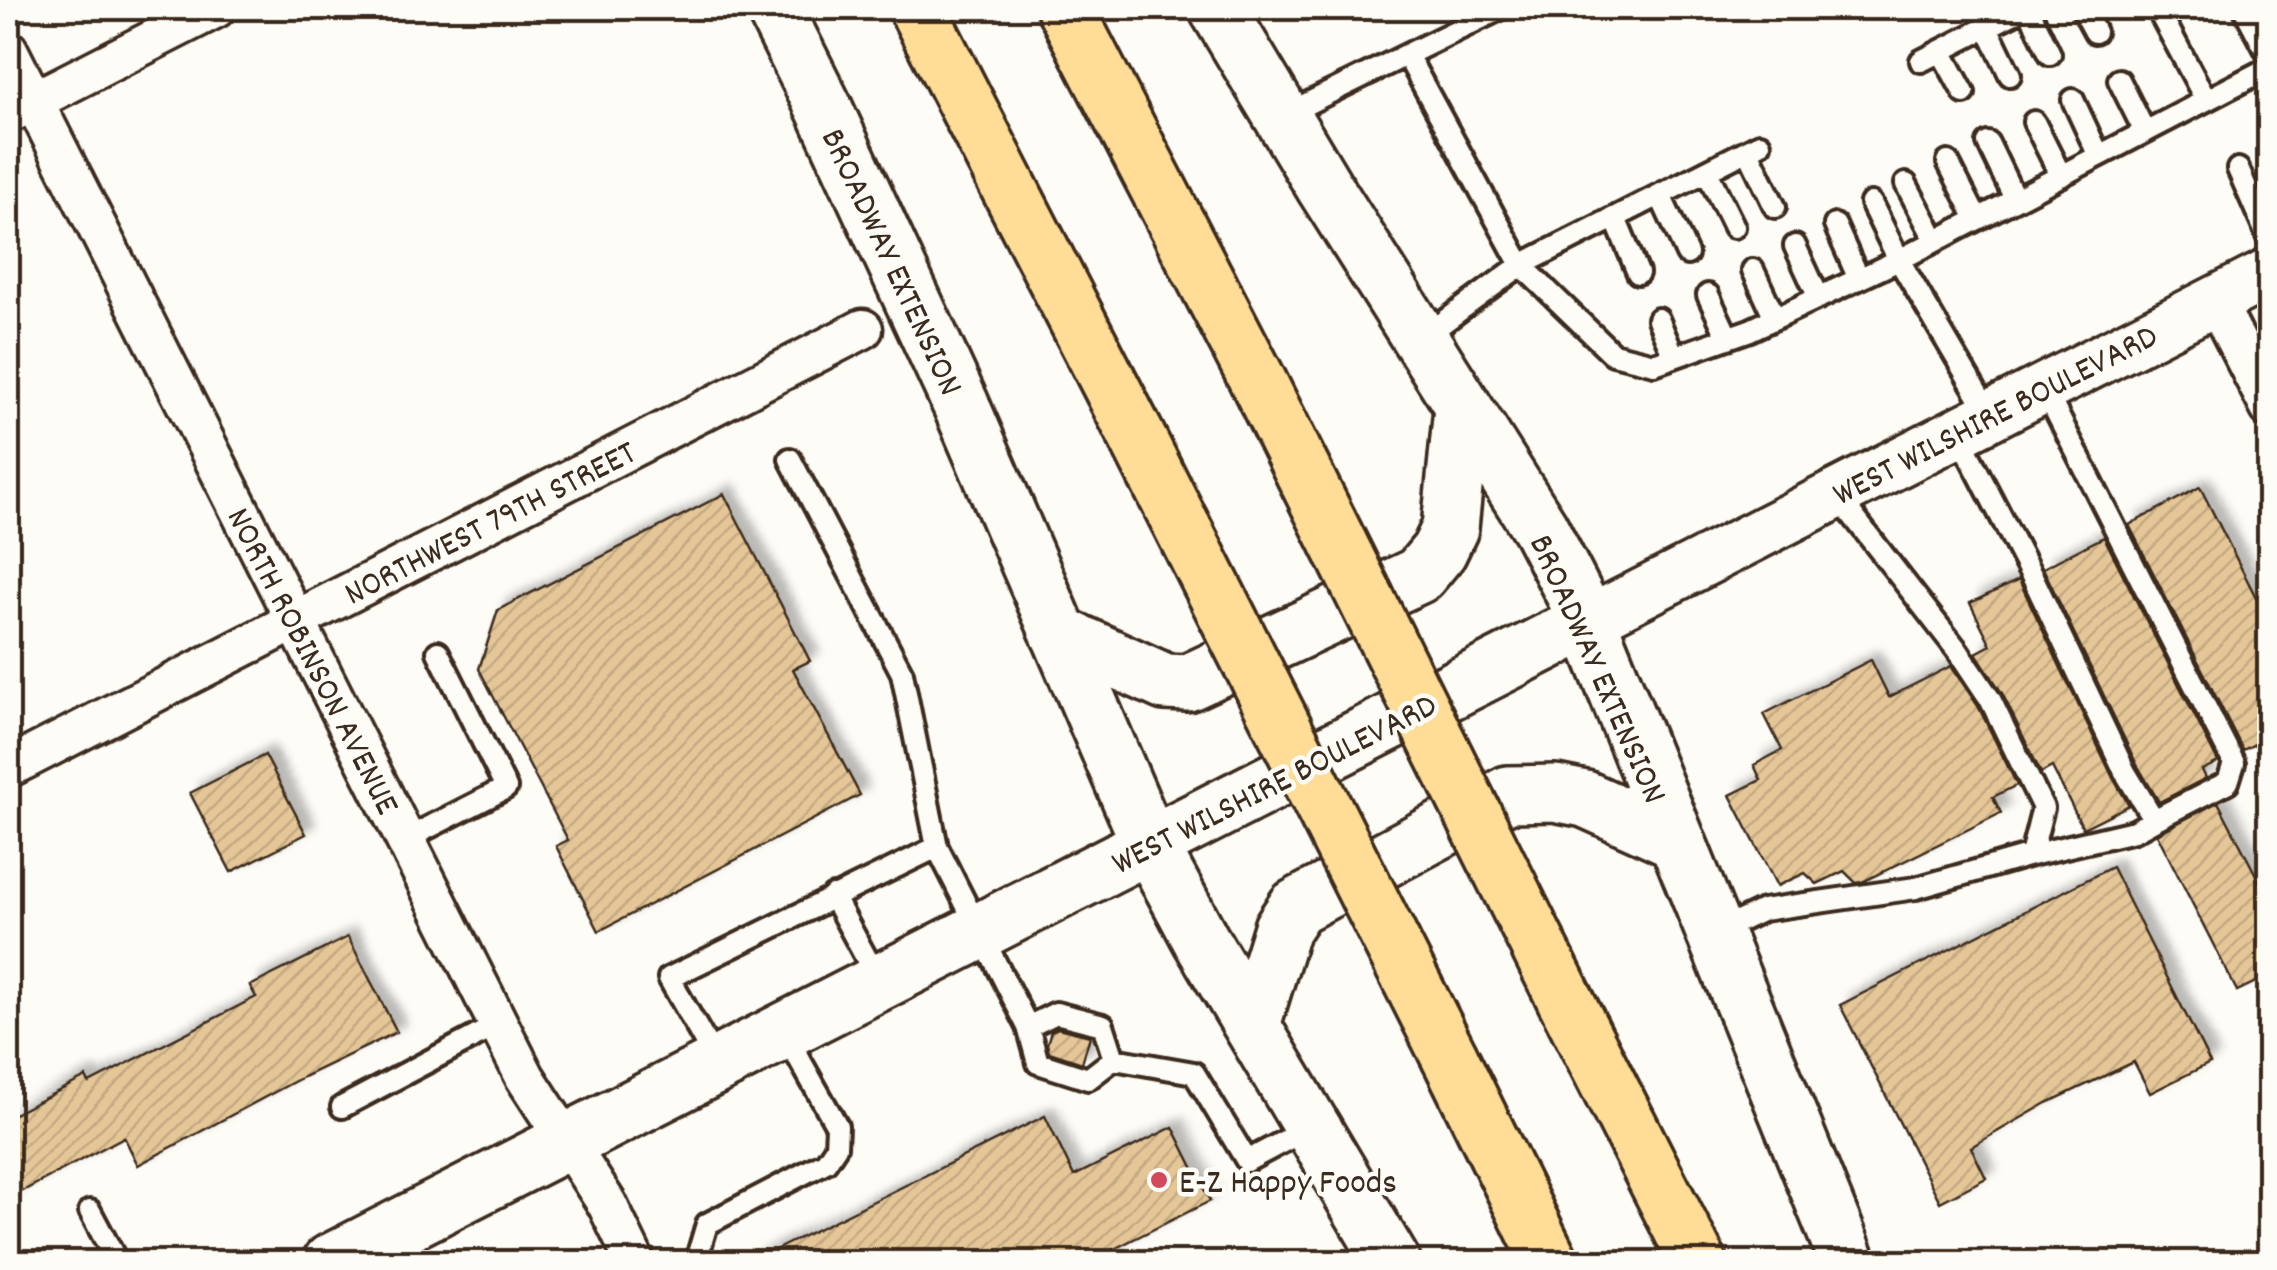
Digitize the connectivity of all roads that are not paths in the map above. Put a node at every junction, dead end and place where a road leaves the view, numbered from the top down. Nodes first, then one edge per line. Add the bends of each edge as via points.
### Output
1 (216, 8) edge
2 (774, 8) edge
3 (917, 8) edge
4 (1065, 8) edge
5 (1217, 8) edge
6 (1502, 8) edge
7 (2026, 8) edge
8 (2082, 8) edge
9 (2157, 8) edge
10 (2246, 12) dead end
11 (1988, 26) junction
12 (2094, 32) dead end
13 (8, 50) edge
14 (1941, 51) junction
15 (1407, 54) junction
16 (2050, 54) dead end
17 (2270, 58) edge
18 (1921, 61) dead end
19 (2270, 67) edge
20 (2010, 75) dead end
21 (2120, 80) dead end
22 (1964, 93) dead end
23 (2073, 100) dead end
24 (2206, 100) junction
25 (20, 108) edge
26 (1282, 116) junction
27 (2034, 122) dead end
28 (2146, 132) junction
29 (1988, 144) dead end
30 (2100, 156) junction
31 (1948, 162) dead end
32 (2238, 170) dead end
33 (1707, 172) junction
34 (2061, 176) junction
35 (1906, 184) dead end
36 (1660, 195) junction
37 (2016, 199) junction
38 (1871, 203) dead end
39 (1775, 208) dead end
40 (1615, 218) junction
41 (1977, 219) junction
42 (1835, 225) dead end
43 (1734, 227) dead end
44 (1936, 241) junction
45 (2270, 242) edge
46 (1796, 246) dead end
47 (1687, 254) dead end
48 (1900, 260) junction
49 (1520, 265) junction
50 (1752, 270) dead end
51 (2270, 273) edge
52 (1638, 274) dead end
53 (1859, 279) junction
54 (1708, 295) dead end
55 (1820, 298) junction
56 (2215, 300) junction
57 (1776, 318) junction
58 (1658, 319) dead end
59 (863, 329) dead end
60 (1728, 338) junction
61 (1420, 340) junction
62 (1674, 357) junction
63 (2044, 388) junction
64 (1462, 408) junction
65 (2270, 408) edge
66 (1974, 424) junction
67 (790, 460) dead end
68 (1836, 494) junction
69 (296, 621) junction
70 (1588, 621) junction
71 (1059, 634) junction
72 (438, 652) dead end
73 (8, 768) edge
74 (2154, 820) junction
75 (406, 839) junction
76 (1674, 839) junction
77 (1150, 845) junction
78 (937, 847) junction
79 (2031, 855) junction
80 (833, 896) junction
81 (978, 933) junction
82 (1712, 934) junction
83 (879, 982) junction
84 (500, 1024) junction
85 (1252, 1025) junction
86 (1028, 1028) junction
87 (784, 1032) junction
88 (1114, 1058) junction
89 (718, 1065) junction
90 (342, 1108) dead end
91 (1312, 1126) junction
92 (566, 1142) junction
93 (90, 1211) dead end
94 (116, 1262) edge
95 (331, 1262) edge
96 (635, 1262) edge
97 (705, 1262) edge
98 (1390, 1262) edge
99 (1550, 1262) edge
100 (1698, 1262) edge
101 (1848, 1262) edge

1 - 25 street
2 - 71 main road, BROADWAY EXTENSION via 961,406
3 - 99 highway, bridge
4 - 100 highway, bridge
5 - 26 main road, BROADWAY EXTENSION
6 - 15 lane
7 - 11 lane
7 - 16 lane
8 - 12 lane
9 - 24 lane
10 - 17 lane
11 - 14 lane
11 - 20 lane
13 - 25 street, NORTH ROBINSON AVENUE
14 - 18 lane
14 - 22 lane
15 - 26 lane
15 - 49 lane
19 - 24 lane
21 - 28 lane
23 - 30 lane
24 - 28 lane
25 - 69 street, NORTH ROBINSON AVENUE
26 - 61 main road, BROADWAY EXTENSION
27 - 34 lane
28 - 30 lane
29 - 37 lane
30 - 34 lane
31 - 41 lane
32 - 45 lane
33 - 36 lane
33 - 39 lane via 1754,148
33 - 43 lane
34 - 37 lane
35 - 44 lane
36 - 40 lane
36 - 47 lane
37 - 41 lane
38 - 48 lane
40 - 49 lane
40 - 52 lane
41 - 44 lane
42 - 53 lane
44 - 48 lane
46 - 55 lane
48 - 53 lane
48 - 66 lane
49 - 61 lane
49 - 62 lane via 1613,354 1654,364
50 - 57 lane
51 - 56 street, WEST WILSHIRE BOULEVARD
53 - 55 lane
54 - 60 lane
55 - 57 lane
56 - 63 street, WEST WILSHIRE BOULEVARD
56 - 65 street
57 - 60 lane
58 - 62 lane
59 - 69 street, NORTHWEST 79TH STREET
60 - 62 lane
61 - 64 main road, BROADWAY EXTENSION
63 - 66 street, WEST WILSHIRE BOULEVARD
63 - 74 lane via 2234,763 2228,782
64 - 70 main road, BROADWAY EXTENSION via 1540,528
64 - 71 main road via 1450,528 1419,576 1187,683 1165,682
66 - 68 street, WEST WILSHIRE BOULEVARD
66 - 74 lane via 2035,582
67 - 78 lane via 902,673
68 - 70 street, WEST WILSHIRE BOULEVARD
68 - 79 lane via 1990,699 2043,808
69 - 73 street, NORTHWEST 79TH STREET
69 - 75 street, NORTH ROBINSON AVENUE
70 - 76 main road, BROADWAY EXTENSION
70 - 77 main road, WEST WILSHIRE BOULEVARD
71 - 77 main road, BROADWAY EXTENSION
72 - 75 lane via 506,788
74 - 79 lane via 2134,831
75 - 84 street, NORTH ROBINSON AVENUE
76 - 82 main road, BROADWAY EXTENSION
76 - 85 main road via 1585,799 1508,794 1296,907 1282,928
77 - 81 main road, WEST WILSHIRE BOULEVARD
77 - 85 main road, BROADWAY EXTENSION
78 - 80 lane
78 - 81 lane
79 - 82 lane via 1916,888 1762,910
80 - 83 lane
80 - 89 lane via 669,978
81 - 83 main road, WEST WILSHIRE BOULEVARD
81 - 86 lane
82 - 101 main road, BROADWAY EXTENSION
83 - 87 main road, WEST WILSHIRE BOULEVARD
84 - 90 lane
84 - 92 street, NORTH ROBINSON AVENUE
85 - 91 main road, BROADWAY EXTENSION
86 - 88 lane via 1056,1012 1103,1025
86 - 88 lane via 1038,1063 1088,1078
87 - 89 main road, WEST WILSHIRE BOULEVARD
87 - 97 lane via 838,1126 836,1147 826,1162 707,1224 699,1251
88 - 91 lane via 1194,1072 1247,1161
89 - 92 main road, WEST WILSHIRE BOULEVARD
91 - 98 main road, BROADWAY EXTENSION
92 - 95 main road, WEST WILSHIRE BOULEVARD
92 - 96 street, NORTH ROBINSON AVENUE
93 - 94 lane

